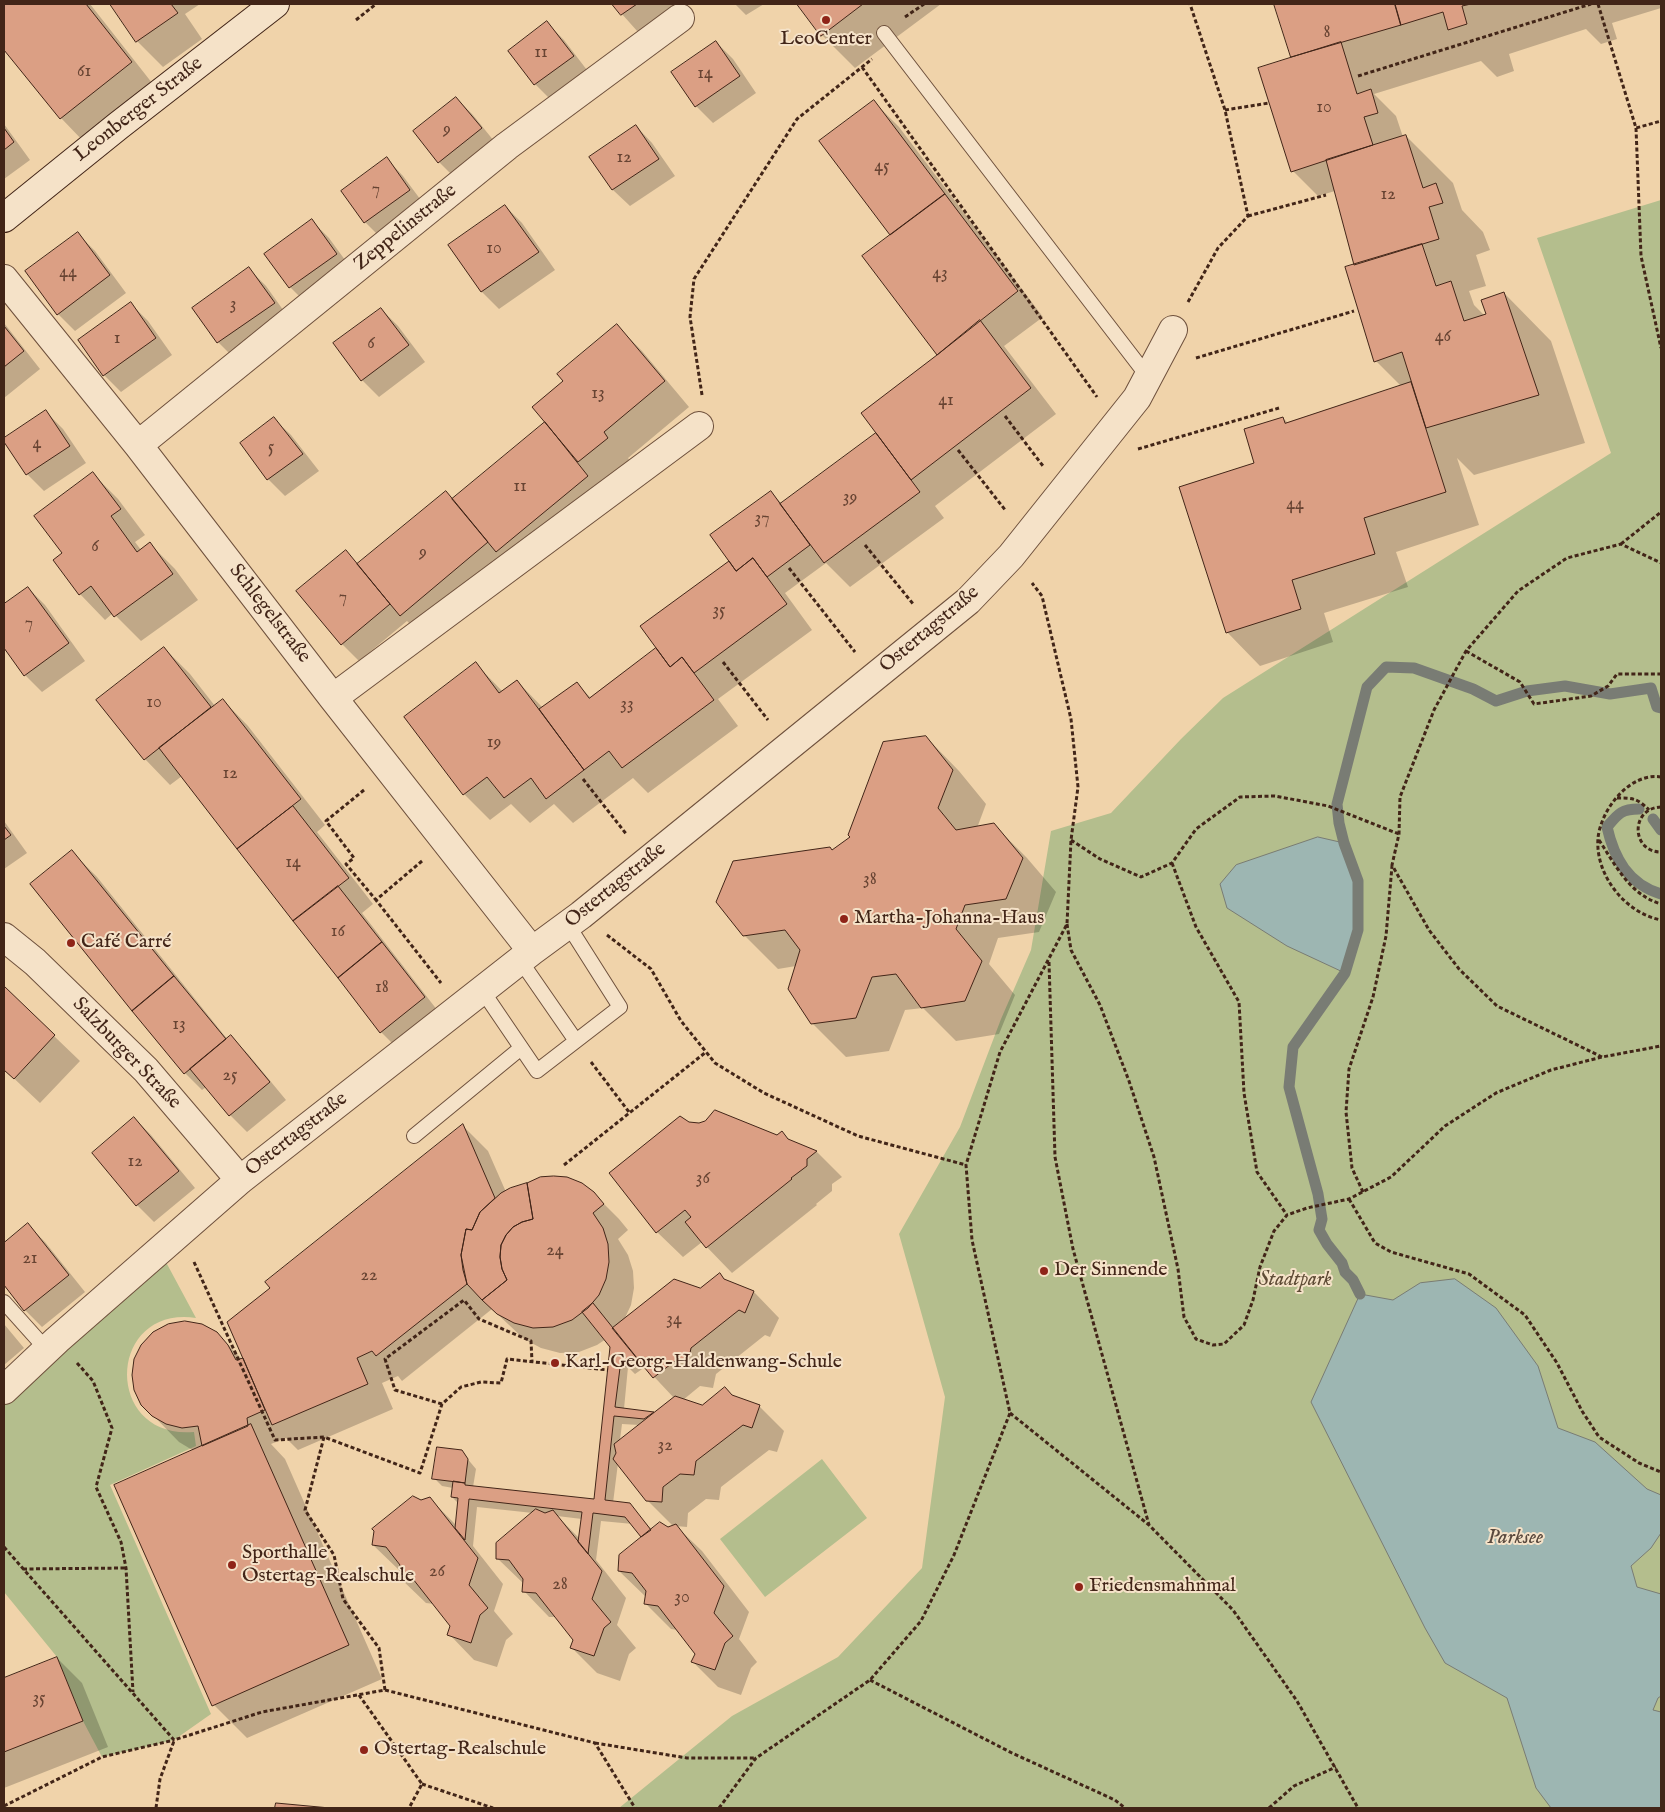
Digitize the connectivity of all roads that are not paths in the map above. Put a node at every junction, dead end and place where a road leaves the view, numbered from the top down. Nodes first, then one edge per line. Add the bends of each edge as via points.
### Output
1 (275, 4) edge
2 (680, 18) dead end
3 (884, 33) road end
4 (4, 218) edge
5 (4, 279) edge
6 (1173, 330) road end
7 (1149, 374) junction
8 (699, 426) road end
9 (138, 445) junction
10 (333, 698) junction
11 (574, 920) junction
12 (4, 937) edge
13 (526, 955) junction
14 (482, 990) junction
15 (576, 1041) junction
16 (521, 1048) junction
17 (414, 1136) dead end
18 (240, 1180) junction
19 (4, 1302) edge
20 (52, 1345) junction
21 (4, 1390) edge

1 - 4 street, Leonberger Straße
2 - 9 street, Zeppelinstraße via 507,146
3 - 7 lane
5 - 9 street, Schlegelstraße
6 - 7 street, Ostertagstraße
7 - 11 street, Ostertagstraße via 1116,424 1018,546 968,601
8 - 10 street
9 - 10 street, Schlegelstraße
10 - 13 street, Schlegelstraße via 446,842
11 - 13 street, Ostertagstraße
11 - 15 lane via 620,1007
12 - 18 street, Salzburger Straße via 35,962 146,1070
13 - 14 street, Ostertagstraße
13 - 15 lane
14 - 16 lane
14 - 18 street, Ostertagstraße
15 - 16 lane via 537,1071
16 - 17 lane
18 - 20 street, Ostertagstraße
19 - 20 lane
20 - 21 street, Ostertagstraße

